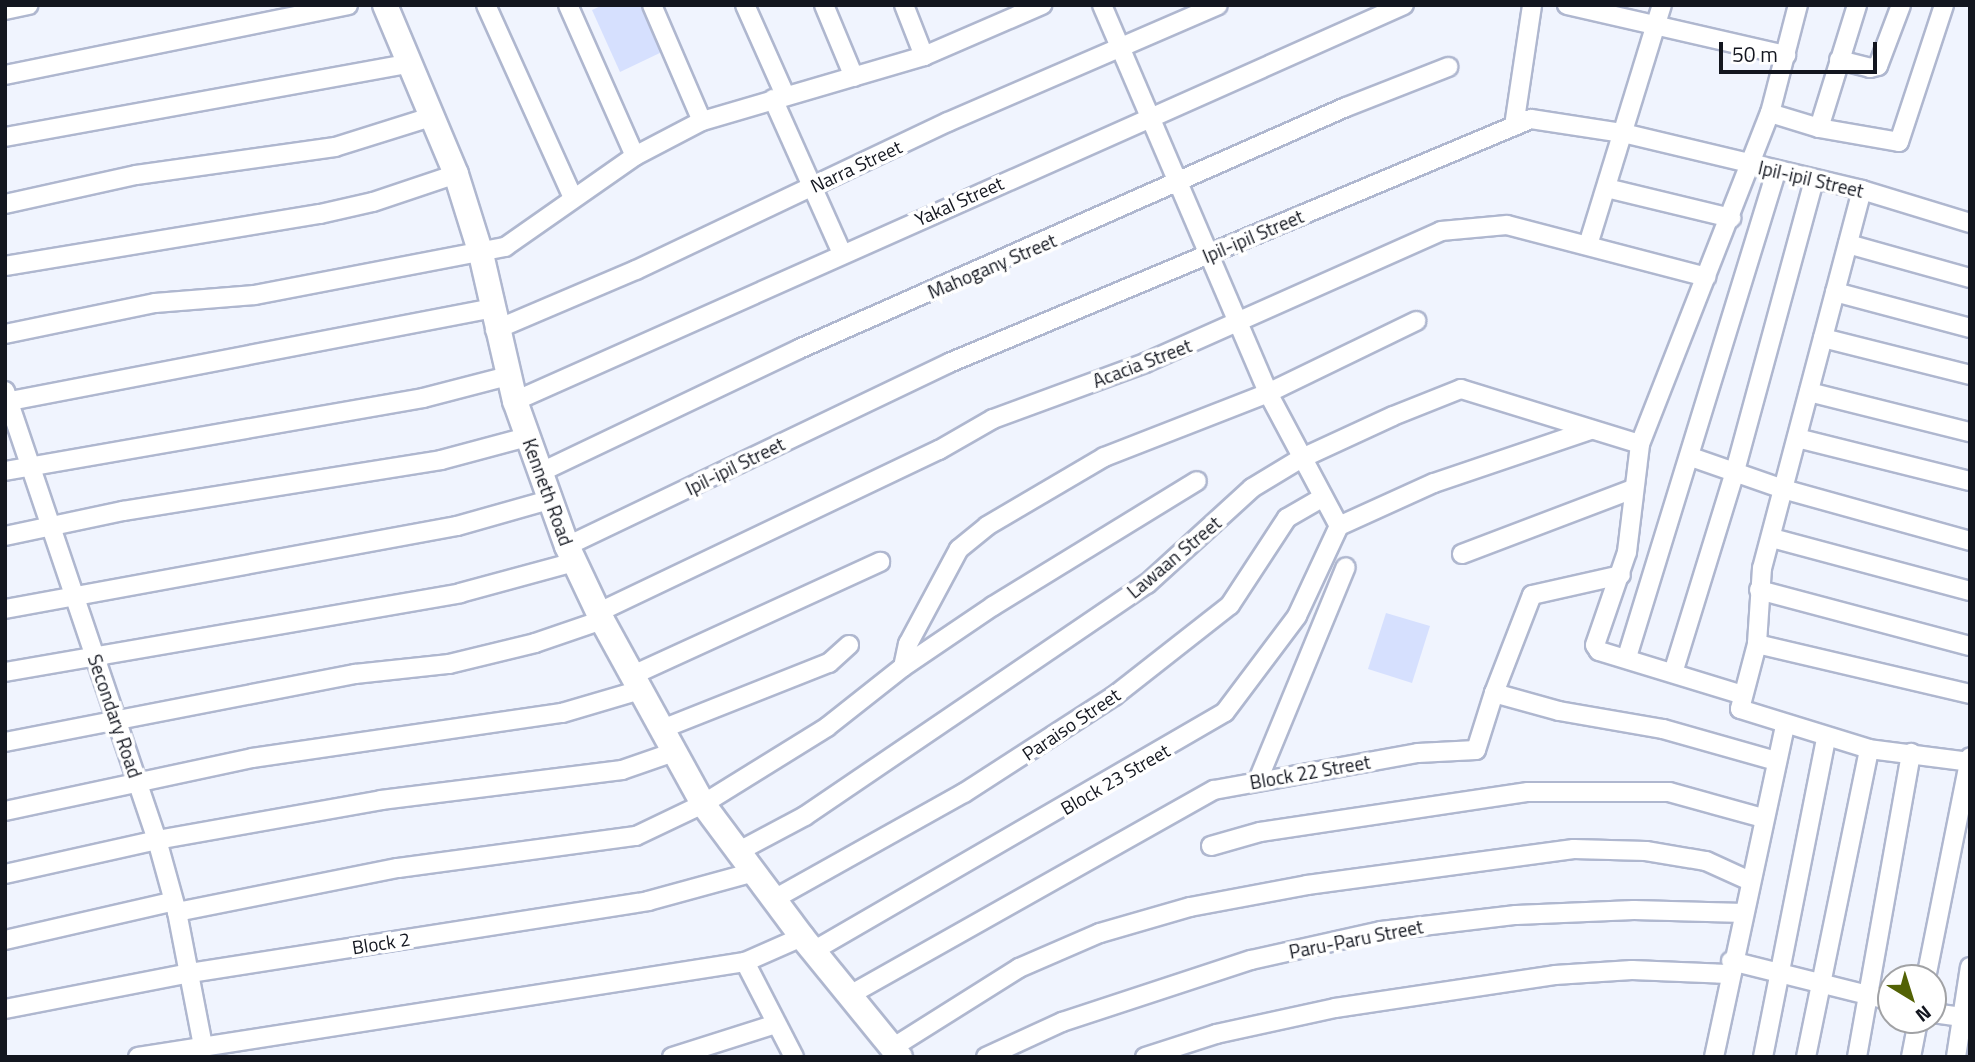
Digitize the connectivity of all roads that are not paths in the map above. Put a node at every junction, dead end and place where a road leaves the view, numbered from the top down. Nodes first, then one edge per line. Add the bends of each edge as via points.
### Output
1 (28, 5) edge
2 (348, 5) edge
3 (385, 5) edge
4 (486, 5) edge
5 (568, 5) edge
6 (652, 5) edge
7 (745, 5) edge
8 (824, 5) edge
9 (904, 5) edge
10 (1042, 5) edge
11 (1102, 5) edge
12 (1218, 5) edge
13 (1404, 5) edge
14 (1532, 5) edge
15 (1567, 5) edge
16 (1662, 5) edge
17 (1798, 5) edge
18 (1857, 5) edge
19 (1901, 5) edge
20 (1944, 5) edge
21 (5, 9) edge
22 (1658, 26) junction
23 (1118, 50) junction
24 (1786, 55) junction
25 (924, 56) junction
26 (1839, 60) junction
27 (411, 62) junction
28 (1448, 67) dead end
29 (5, 75) edge
30 (854, 77) junction
31 (779, 97) junction
32 (1770, 113) junction
33 (434, 116) junction
34 (1147, 118) junction
35 (702, 121) junction
36 (1514, 126) junction
37 (1819, 128) junction
38 (1623, 133) junction
39 (5, 138) edge
40 (635, 156) junction
41 (1749, 164) junction
42 (1776, 172) junction
43 (456, 174) junction
44 (1814, 181) junction
45 (1179, 184) junction
46 (812, 186) junction
47 (1607, 188) junction
48 (1862, 190) junction
49 (573, 198) junction
50 (5, 204) edge
51 (1731, 218) junction
52 (1970, 223) edge
53 (1847, 244) junction
54 (1588, 245) junction
55 (842, 253) junction
56 (481, 254) junction
57 (1211, 255) junction
58 (5, 266) edge
59 (1706, 277) junction
60 (1970, 278) edge
61 (1835, 292) junction
62 (493, 320) junction
63 (1416, 321) dead end
64 (1238, 324) junction
65 (1970, 328) edge
66 (5, 334) edge
67 (1823, 338) junction
68 (1970, 375) edge
69 (508, 376) junction
70 (1809, 391) junction
71 (1268, 393) junction
72 (7, 398) edge
73 (515, 401) junction
74 (1591, 430) junction
75 (1970, 432) edge
76 (527, 437) junction
77 (1797, 438) junction
78 (1640, 444) junction
79 (1691, 457) junction
80 (1300, 459) junction
81 (31, 467) junction
82 (5, 471) edge
83 (1735, 471) junction
84 (539, 473) junction
85 (1197, 481) dead end
86 (1970, 481) edge
87 (1633, 489) junction
88 (1783, 489) junction
89 (1321, 498) junction
90 (549, 500) junction
91 (1339, 526) junction
92 (51, 529) junction
93 (5, 536) edge
94 (1772, 538) junction
95 (1970, 541) edge
96 (571, 554) junction
97 (1462, 554) dead end
98 (880, 562) dead end
99 (1346, 567) dead end
100 (1621, 575) junction
101 (1759, 590) junction
102 (1970, 591) edge
103 (75, 593) junction
104 (5, 609) edge
105 (600, 616) junction
106 (1757, 644) junction
107 (849, 645) dead end
108 (1970, 646) edge
109 (94, 655) junction
110 (1627, 657) junction
111 (903, 667) junction
112 (5, 672) edge
113 (1673, 673) junction
114 (637, 682) junction
115 (1494, 693) junction
116 (1970, 694) edge
117 (1743, 695) junction
118 (115, 718) junction
119 (1785, 725) junction
120 (662, 729) junction
121 (1826, 738) junction
122 (5, 742) edge
123 (1869, 749) junction
124 (674, 752) junction
125 (1912, 753) junction
126 (1969, 760) edge
127 (1776, 761) junction
128 (138, 780) junction
129 (1258, 780) junction
130 (703, 804) junction
131 (5, 811) edge
132 (1964, 812) edge
133 (1763, 818) junction
134 (156, 840) junction
135 (1211, 846) dead end
136 (741, 850) junction
137 (754, 872) junction
138 (5, 874) edge
139 (1750, 881) junction
140 (776, 898) junction
141 (174, 907) junction
142 (1744, 914) junction
143 (5, 940) edge
144 (807, 944) junction
145 (745, 962) junction
146 (1929, 964) edge
147 (1970, 967) edge
148 (1730, 968) junction
149 (1778, 970) junction
150 (190, 973) junction
151 (1822, 981) junction
152 (1868, 993) junction
153 (848, 996) junction
154 (1877, 996) edge
155 (5, 1009) edge
156 (1947, 1015) edge
157 (1962, 1017) junction
158 (776, 1024) junction
159 (1915, 1034) edge
160 (203, 1046) junction
161 (896, 1052) edge
162 (138, 1057) edge
163 (673, 1057) edge
164 (794, 1057) edge
165 (986, 1057) edge
166 (1145, 1057) edge
167 (1714, 1057) edge
168 (1763, 1057) edge
169 (1806, 1057) edge
170 (1857, 1057) edge
171 (1911, 1057) edge
172 (1956, 1057) edge

1 - 21 street
2 - 29 street
3 - 27 street, Kenneth Road
4 - 49 street
5 - 40 street
6 - 35 street
7 - 31 street
8 - 30 street
9 - 25 street
10 - 25 street
11 - 23 street
12 - 23 street, Narra Street
13 - 34 street, Yakal Street
14 - 36 street
15 - 22 street
16 - 22 street
17 - 24 street
18 - 26 street
19 - 26 street via 1878,66
20 - 37 street via 1899,142
22 - 24 street
22 - 38 street
23 - 34 street
23 - 46 street, Narra Street
24 - 32 street
25 - 30 street
26 - 37 street
27 - 33 street, Kenneth Road
27 - 39 street via 224,99 114,114
28 - 45 street, Mahogany Street via 1346,107
30 - 31 street
31 - 35 street
31 - 46 street
32 - 37 street
32 - 41 street
33 - 43 street, Kenneth Road
33 - 50 street via 335,147 136,175
34 - 45 street
34 - 55 street, Yakal Street
35 - 40 street
36 - 38 street, Ipil-ipil Street via 1542,120
36 - 57 street, Ipil-ipil Street
38 - 41 street, Ipil-ipil Street
38 - 47 street
40 - 49 street
41 - 42 street, Ipil-ipil Street
41 - 51 street
42 - 44 street, Ipil-ipil Street
42 - 79 street
43 - 56 street, Kenneth Road
43 - 58 street via 320,214
44 - 48 street, Ipil-ipil Street
44 - 83 street
45 - 57 street
45 - 84 street, Mahogany Street via 799,349
46 - 55 street
46 - 62 street, Narra Street via 636,270
47 - 51 street
47 - 54 street
48 - 52 street, Ipil-ipil Street
48 - 53 street
49 - 56 street via 505,247
51 - 59 street
53 - 60 street
53 - 61 street
54 - 59 street, Acacia Street
54 - 64 street, Acacia Street via 1507,225 1461,226 1323,281
55 - 73 street, Yakal Street
56 - 62 street, Kenneth Road
56 - 66 street via 255,295 155,303
57 - 64 street
57 - 96 street, Ipil-ipil Street via 949,363
59 - 78 street
61 - 65 street
61 - 67 street
62 - 69 street, Kenneth Road
62 - 72 street, Narra Street
63 - 71 street
64 - 71 street
64 - 105 street, Acacia Street via 993,418 939,450
67 - 68 street
67 - 70 street
69 - 73 street, Kenneth Road
69 - 81 street via 423,398
70 - 75 street
70 - 77 street
71 - 80 street
71 - 111 street via 1104,457 987,526 959,549 908,644
72 - 81 street, Secondary Road
73 - 76 street, Kenneth Road
74 - 78 street, Lawaan Street
74 - 80 street, Lawaan Street via 1461,389
74 - 91 street via 1434,483
76 - 84 street, Kenneth Road
76 - 92 street via 442,460 123,511
77 - 86 street
77 - 88 street
78 - 87 street
79 - 83 street
79 - 110 street
80 - 89 street
80 - 136 street, Lawaan Street via 1252,488 1147,584 806,816
81 - 82 street
81 - 92 street, Secondary Road
83 - 88 street
83 - 113 street
84 - 90 street, Kenneth Road
85 - 111 street
87 - 97 street
87 - 100 street
88 - 94 street
88 - 95 street
89 - 91 street
89 - 140 street, Paraiso Street via 1287,518 1230,604 1114,696 964,793
90 - 96 street, Kenneth Road
90 - 103 street via 457,526
91 - 144 street, Block 23 Street via 1297,615 1225,712
92 - 93 street
92 - 103 street, Secondary Road
94 - 101 street
94 - 102 street
96 - 105 street, Kenneth Road
96 - 109 street, Ipil-ipil Street via 460,593
98 - 114 street
99 - 129 street
100 - 110 street via 1595,645 1599,651
100 - 115 street via 1532,595
101 - 106 street
101 - 108 street
103 - 104 street
103 - 109 street, Secondary Road
105 - 114 street, Kenneth Road
105 - 118 street, Acacia Street via 535,643 449,664 355,674
106 - 116 street
106 - 117 street
107 - 120 street via 829,663
109 - 112 street, Ipil-ipil Street
109 - 118 street, Secondary Road
110 - 113 street
111 - 130 street via 827,727
113 - 117 street
114 - 120 street, Kenneth Road
114 - 128 street via 562,713 253,758
115 - 127 street via 1559,711 1663,729
115 - 129 street, Block 22 Street via 1476,750 1418,752
117 - 119 street via 1740,705 1744,713
118 - 122 street, Acacia Street
118 - 128 street, Secondary Road
119 - 121 street
119 - 127 street
120 - 124 street, Kenneth Road
121 - 123 street
121 - 149 street via 1806,856
123 - 125 street
123 - 151 street
124 - 130 street, Kenneth Road
124 - 134 street via 622,770 382,800
125 - 126 street
125 - 152 street
126 - 132 street
127 - 133 street
128 - 131 street
128 - 134 street, Secondary Road
129 - 153 street, Block 22 Street via 1214,790
130 - 136 street, Kenneth Road
130 - 141 street via 636,836 398,868
132 - 146 street
133 - 135 street via 1668,792 1528,792 1260,832
133 - 139 street
134 - 138 street
134 - 141 street, Secondary Road
136 - 137 street, Kenneth Road
137 - 140 street, Kenneth Road
137 - 150 street, Block 2 via 648,901
139 - 142 street
139 - 161 street via 1706,861 1646,851 1574,849 1400,871 1190,907 1100,933 1019,968
140 - 144 street, Kenneth Road
141 - 143 street
141 - 150 street, Secondary Road
142 - 148 street
142 - 165 street, Paru-Paru Street via 1634,910 1516,915 1381,931 1251,960 1062,1022
144 - 145 street, Block 23 Street
144 - 153 street, Kenneth Road
145 - 158 street
145 - 160 street, Block 23 Street
147 - 157 street
148 - 149 street
148 - 166 street via 1541,977 1335,1008 1216,1034
148 - 167 street
149 - 151 street
149 - 168 street
150 - 155 street, Block 2
150 - 160 street, Secondary Road
151 - 152 street
151 - 169 street
152 - 154 street
152 - 170 street
153 - 161 street, Kenneth Road
156 - 157 street
157 - 172 street
158 - 163 street
158 - 164 street
159 - 171 street
160 - 162 street, Block 23 Street

